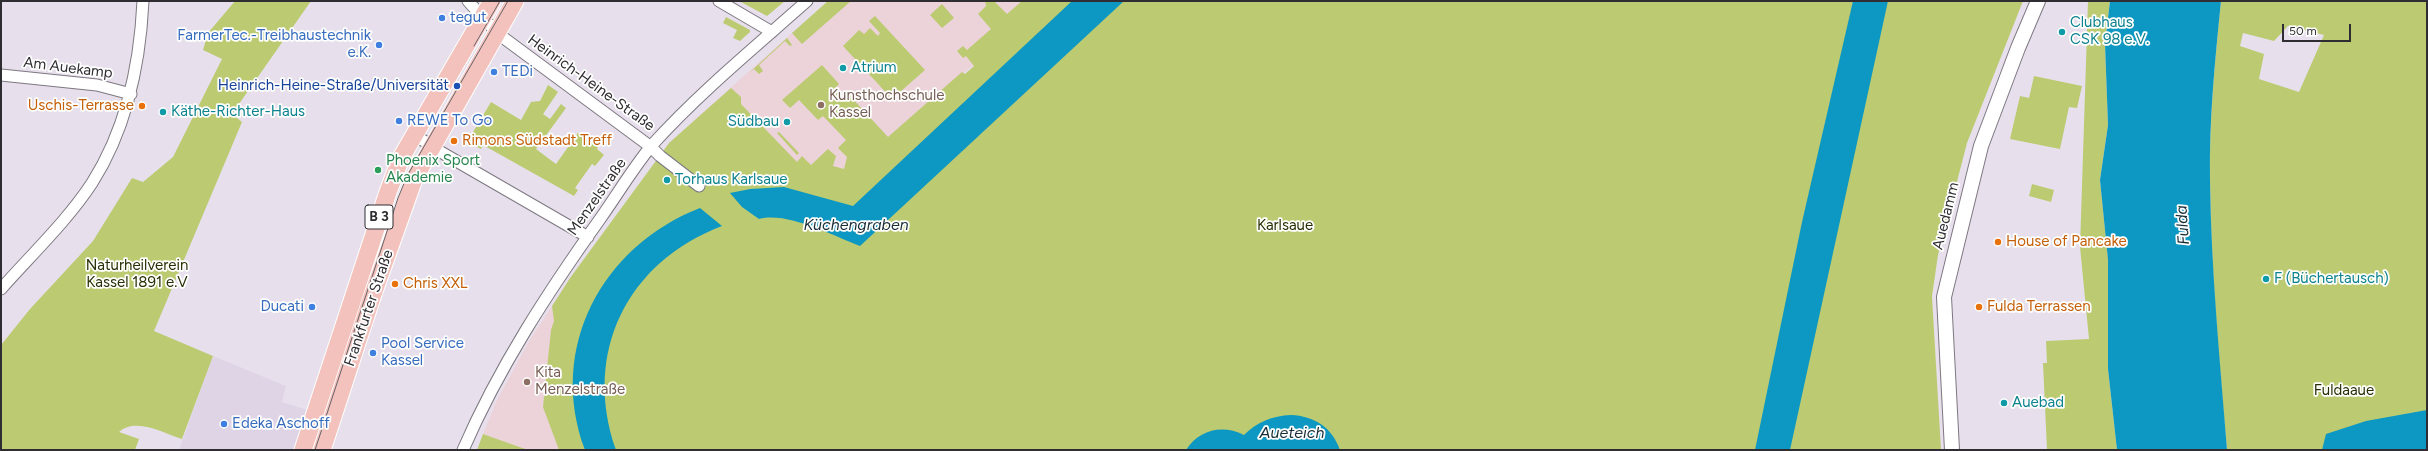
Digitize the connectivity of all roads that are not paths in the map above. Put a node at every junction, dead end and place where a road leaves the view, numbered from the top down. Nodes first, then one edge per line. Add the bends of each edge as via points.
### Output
1 (144, 1) edge
2 (468, 1) edge
3 (492, 1) edge
4 (515, 1) edge
5 (719, 1) edge
6 (807, 1) edge
7 (2038, 1) edge
8 (483, 18) junction
9 (772, 32) junction
10 (497, 33) junction
11 (1, 75) edge
12 (131, 94) junction
13 (415, 135) junction
14 (432, 146) junction
15 (651, 147) junction
16 (699, 186) dead end
17 (588, 236) junction
18 (1, 288) edge
19 (303, 450) edge
20 (322, 450) edge
21 (463, 450) edge
22 (1952, 450) edge

1 - 12 street via 141,44
2 - 8 street, Heinrich-Heine-Straße
3 - 8 main road, Frankfurter Straße / B 3
4 - 10 main road, Frankfurter Straße / B 3
5 - 9 street
6 - 9 street, Menzelstraße
7 - 22 street, Auedamm via 1981,146 1944,297
8 - 10 street, Heinrich-Heine-Straße
8 - 13 main road, Frankfurter Straße / B 3
9 - 15 street, Menzelstraße via 676,120
10 - 14 main road, Frankfurter Straße / B 3
10 - 15 street, Heinrich-Heine-Straße
11 - 12 street, Am Auekamp via 96,85
12 - 18 street via 112,144 91,184 66,217
13 - 14 street
13 - 19 main road, Frankfurter Straße / B 3 via 401,158 388,192
14 - 17 street
14 - 20 main road, Frankfurter Straße / B 3 via 406,200
15 - 16 street, Heinrich-Heine-Straße
15 - 17 street, Menzelstraße
17 - 21 street, Menzelstraße via 528,326 493,388

